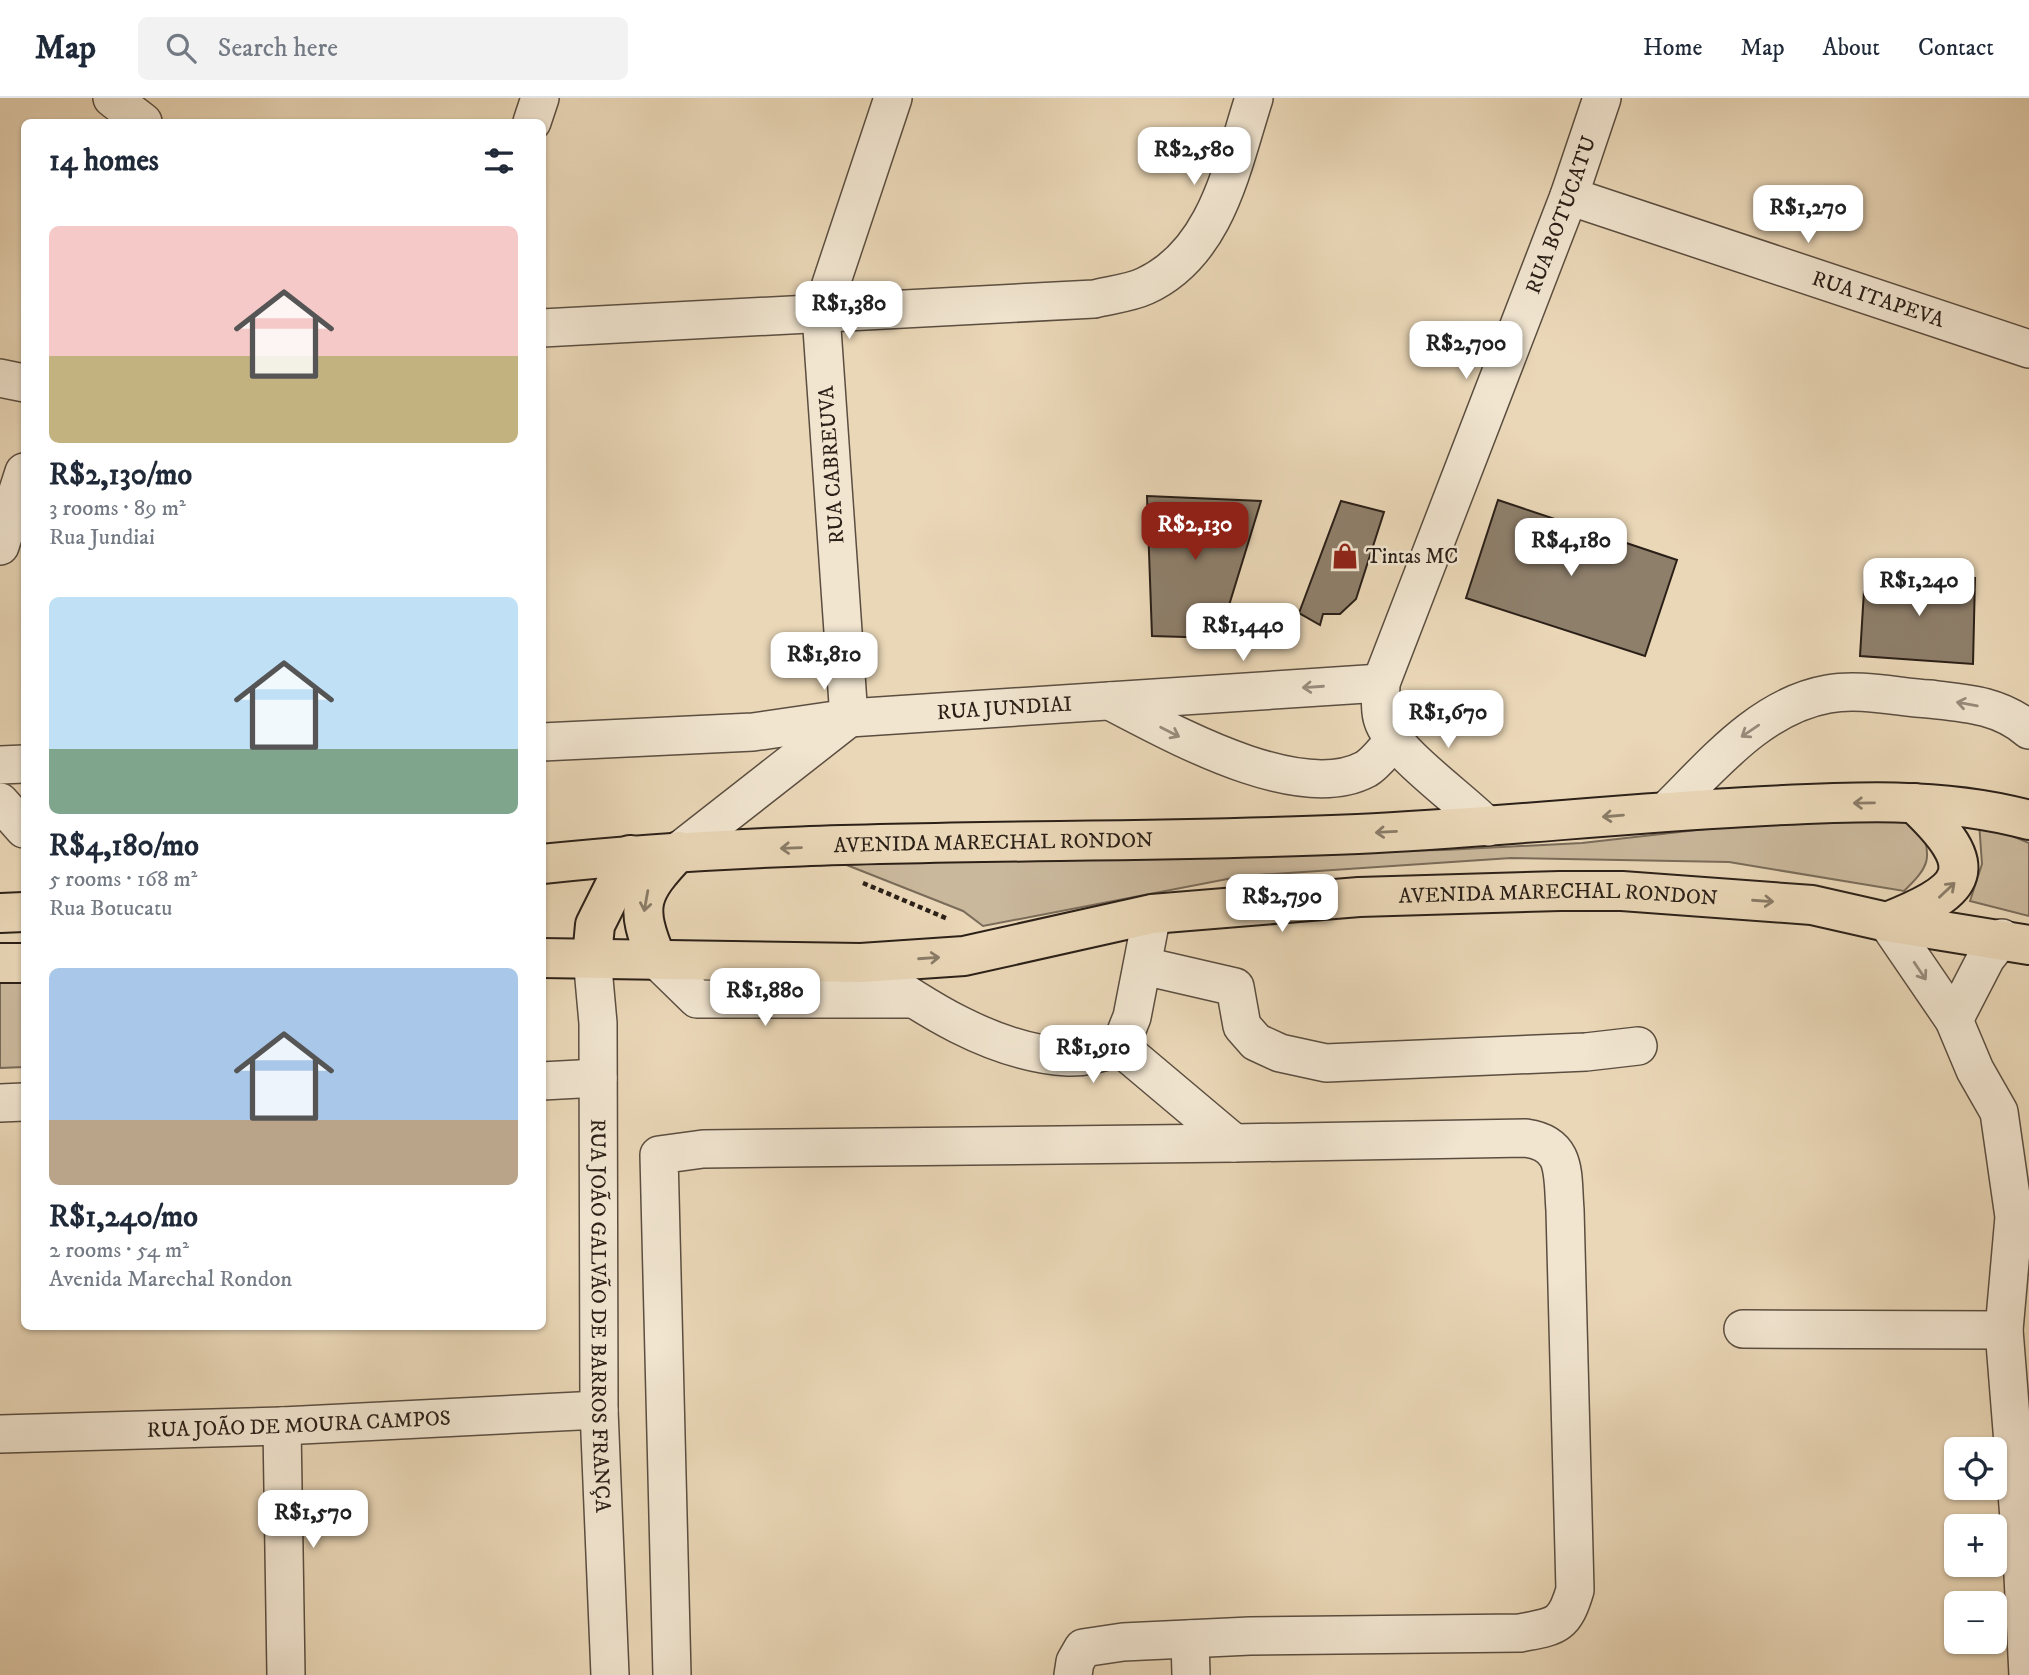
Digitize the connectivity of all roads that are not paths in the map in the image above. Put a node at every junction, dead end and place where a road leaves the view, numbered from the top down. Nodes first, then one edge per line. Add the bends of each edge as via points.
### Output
1 (112, 98) edge
2 (540, 98) edge
3 (893, 98) edge
4 (1254, 98) edge
5 (1602, 98) edge
6 (143, 116) edge
7 (533, 119) edge
8 (1569, 196) junction
9 (821, 314) junction
10 (546, 328) edge
11 (2029, 349) edge
12 (0, 377) edge
13 (21, 382) edge
14 (21, 481) edge
15 (0, 546) edge
16 (1381, 683) junction
17 (1109, 701) junction
18 (849, 718) junction
19 (2029, 730) edge
20 (546, 742) edge
21 (1393, 742) junction
22 (21, 764) edge
23 (0, 765) edge
24 (0, 802) edge
25 (1914, 803) junction
26 (1666, 811) junction
27 (2029, 820) edge
28 (21, 826) edge
29 (1488, 827) junction
30 (679, 851) junction
31 (630, 855) junction
32 (546, 864) edge
33 (21, 912) edge
34 (0, 913) edge
35 (1152, 914) junction
36 (1887, 922) junction
37 (2016, 942) edge
38 (592, 957) junction
39 (546, 958) edge
40 (657, 960) junction
41 (0, 963) edge
42 (21, 963) edge
43 (861, 963) junction
44 (1143, 966) junction
45 (912, 999) junction
46 (1954, 1020) junction
47 (1639, 1046) dead end
48 (1120, 1047) junction
49 (598, 1078) junction
50 (546, 1081) edge
51 (21, 1102) edge
52 (0, 1103) edge
53 (1234, 1143) junction
54 (1743, 1329) dead end
55 (2004, 1330) junction
56 (599, 1410) junction
57 (282, 1426) junction
58 (0, 1434) edge
59 (1190, 1639) junction
60 (286, 1675) edge
61 (610, 1675) edge
62 (672, 1675) edge
63 (1073, 1675) edge
64 (1191, 1675) edge
65 (2028, 1675) edge

1 - 6 street
2 - 7 street
3 - 9 street, RUA CABREUVA
4 - 9 street via 1216,213 1189,257 1145,286 1094,299
5 - 8 street, RUA BOTUCATU
8 - 11 street, RUA ITAPEVA
8 - 16 street, RUA BOTUCATU
9 - 10 street
9 - 18 street, RUA CABREUVA
12 - 13 street
14 - 15 street
16 -> 17 street, RUA JUNDIAI
16 - 21 street via 1381,718
17 - 18 street, RUA JUNDIAI
17 -> 21 street via 1186,740 1280,776 1313,779 1367,768
18 - 20 street, RUA JUNDIAI via 753,732
18 - 30 street
19 -> 26 street via 2000,711 1965,703 1827,694 1783,710 1741,737
21 - 29 street
22 - 23 street
24 - 28 street
25 -> 26 main road, AVENIDA MARECHAL RONDON
25 - 27 main road, AVENIDA MARECHAL RONDON via 2003,812
36 -> 25 main road via 1940,897 1955,883 1959,868 1949,836
26 -> 29 main road, AVENIDA MARECHAL RONDON
29 -> 30 main road, AVENIDA MARECHAL RONDON
30 - 31 main road, AVENIDA MARECHAL RONDON
30 -> 40 main road via 651,880 644,900 643,928
31 - 32 main road, AVENIDA MARECHAL RONDON
31 - 38 main road via 595,925
33 - 34 main road
35 -> 36 main road, AVENIDA MARECHAL RONDON via 1359,897 1597,891 1812,905
43 -> 35 main road, AVENIDA MARECHAL RONDON via 964,956
35 - 44 street
36 - 37 main road, AVENIDA MARECHAL RONDON
36 -> 46 street
37 - 46 street via 1986,958
38 - 39 main road, AVENIDA MARECHAL RONDON
38 - 40 main road, AVENIDA MARECHAL RONDON
38 - 49 street, RUA JOÃO GALVÃO DE BARROS FRANÇA
40 - 43 main road, AVENIDA MARECHAL RONDON
40 - 45 street via 697,999
41 - 42 main road
43 - 45 street
44 - 47 street via 1235,987 1242,1026 1256,1042 1280,1054 1326,1063
44 - 48 street
45 - 48 street via 1009,1046 1039,1054 1093,1056
46 - 55 street via 1999,1112 2014,1217
48 - 53 street
49 - 50 street
49 - 56 street, RUA JOÃO GALVÃO DE BARROS FRANÇA
51 - 52 street
53 - 59 street via 1526,1138 1553,1146 1560,1161 1565,1210 1575,1590 1568,1614 1551,1627 1520,1633
53 - 62 street via 703,1149 659,1154
54 - 55 street
55 - 65 street
56 - 57 street, RUA JOÃO DE MOURA CAMPOS
56 - 61 street, RUA JOÃO GALVÃO DE BARROS FRANÇA
57 - 58 street, RUA JOÃO DE MOURA CAMPOS
57 - 60 street
59 - 63 street via 1083,1648
59 - 64 street

